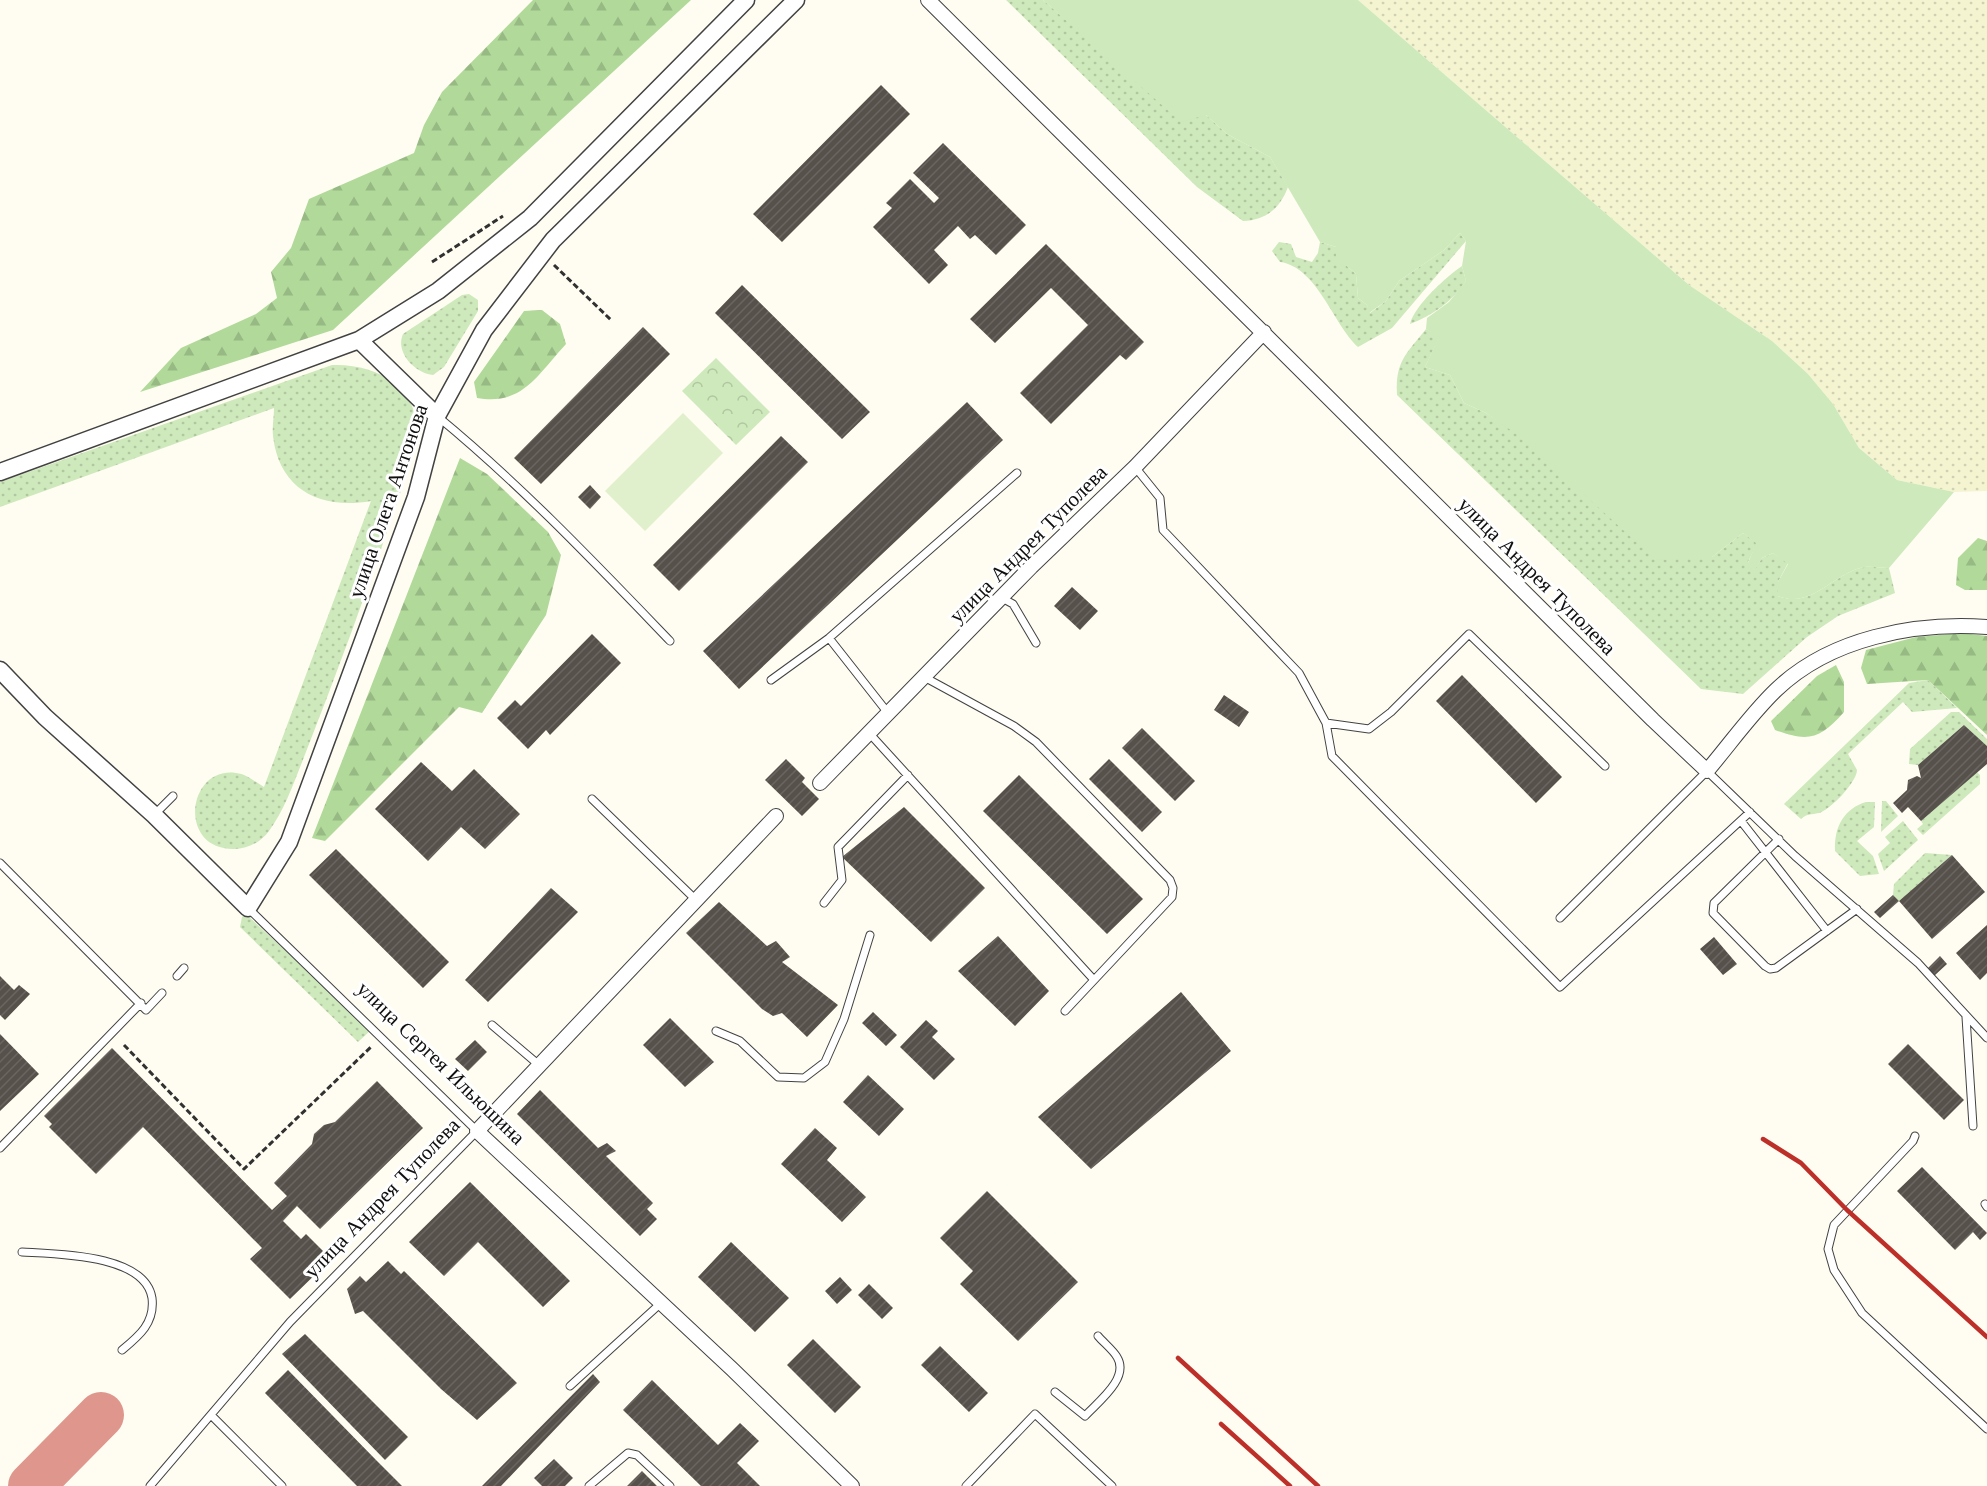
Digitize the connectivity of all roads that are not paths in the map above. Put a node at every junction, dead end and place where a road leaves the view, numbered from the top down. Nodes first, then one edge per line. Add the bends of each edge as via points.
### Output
1 (746, 0) edge
2 (796, 0) edge
3 (928, 0) edge
4 (1264, 332) junction
5 (359, 340) junction
6 (437, 416) junction
7 (1135, 467) junction
8 (0, 472) edge
9 (1017, 473) dead end
10 (1002, 598) junction
11 (1987, 627) edge
12 (829, 638) junction
13 (670, 641) dead end
14 (1036, 643) dead end
15 (0, 670) edge
16 (926, 678) junction
17 (771, 680) dead end
18 (890, 715) junction
19 (1326, 723) junction
20 (870, 734) junction
21 (1605, 766) dead end
22 (1707, 771) junction
23 (908, 775) junction
24 (820, 783) dead end
25 (173, 796) dead end
26 (592, 799) dead end
27 (1750, 812) junction
28 (154, 815) junction
29 (776, 816) dead end
30 (1741, 821) junction
31 (1779, 839) junction
32 (1766, 852) junction
33 (0, 863) edge
34 (698, 902) junction
35 (824, 903) dead end
36 (248, 908) junction
37 (1857, 909) junction
38 (1560, 918) dead end
39 (1827, 931) junction
40 (870, 935) dead end
41 (184, 968) dead end
42 (177, 976) dead end
43 (1094, 980) junction
44 (162, 993) dead end
45 (141, 1004) junction
46 (1065, 1011) dead end
47 (1966, 1017) junction
48 (492, 1024) dead end
49 (716, 1031) dead end
50 (1987, 1038) edge
51 (539, 1065) junction
52 (1973, 1126) dead end
53 (477, 1131) junction
54 (1915, 1136) dead end
55 (0, 1148) edge
56 (22, 1252) dead end
57 (661, 1303) junction
58 (1098, 1336) dead end
59 (122, 1350) dead end
60 (570, 1386) dead end
61 (1054, 1392) dead end
62 (211, 1415) junction
63 (1987, 1429) edge
64 (150, 1486) edge
65 (282, 1486) edge
66 (590, 1486) edge
67 (670, 1486) edge
68 (852, 1486) edge
69 (966, 1486) edge
70 (1112, 1486) edge

1 - 5 street via 530,218 438,291
2 - 6 street, улица Олега Антонова via 553,240 484,330
3 - 4 street, улица Андрея Туполева
4 - 7 street, улица Андрея Туполева
4 - 22 street, улица Андрея Туполева
5 - 6 street
5 - 8 street
6 - 13 lane via 550,517
6 - 36 street, улица Олега Антонова via 416,496 290,842
7 - 10 street, улица Андрея Туполева
7 - 19 lane via 1160,498 1163,530 1299,673
9 - 12 lane
10 - 14 lane via 1013,604
10 - 16 street, улица Андрея Туполева
11 - 22 street via 1908,629 1817,658 1776,690
12 - 17 lane
12 - 18 lane
15 - 28 street, улица Сергея Ильюшина via 45,717
16 - 18 street, улица Андрея Туполева
16 - 43 lane via 1036,742 1170,880 1172,897
18 - 20 street, улица Андрея Туполева
19 - 21 lane via 1369,729 1469,634
19 - 30 lane via 1332,756 1560,987
20 - 23 lane
20 - 24 street, улица Андрея Туполева
22 - 27 lane
22 - 38 lane
23 - 35 lane via 838,847 842,880
23 - 43 lane
25 - 28 lane
26 - 34 lane
27 - 30 lane
27 - 31 lane
28 - 36 street, улица Сергея Ильюшина
29 - 34 street, улица Андрея Туполева
30 - 32 lane
31 - 32 lane
31 - 37 lane
32 - 39 lane
32 - 39 lane via 1714,903 1713,914 1770,969
33 - 45 lane
34 - 51 street, улица Андрея Туполева
36 - 53 lane, улица Сергея Ильюшина
37 - 39 lane
37 - 47 lane via 1918,963
40 - 49 lane via 825,1062 804,1078 778,1077 740,1041
41 - 42 lane
43 - 46 lane
44 - 45 lane via 146,1010
45 - 55 lane
47 - 50 lane
47 - 52 lane
48 - 51 lane
51 - 53 street, улица Андрея Туполева
53 - 57 street, улица Сергея Ильюшина
53 - 62 lane, улица Андрея Туполева via 290,1322
54 - 63 lane via 1834,1225 1828,1249 1834,1270 1862,1313
56 - 59 lane via 95,1259 139,1275 150,1289 153,1306 142,1333
57 - 60 lane
57 - 68 street, улица Сергея Ильюшина
58 - 61 lane via 1118,1358 1118,1380 1085,1416
62 - 64 lane, улица Андрея Туполева
62 - 65 lane
66 - 67 lane via 628,1453 637,1455
69 - 70 lane via 1035,1414

